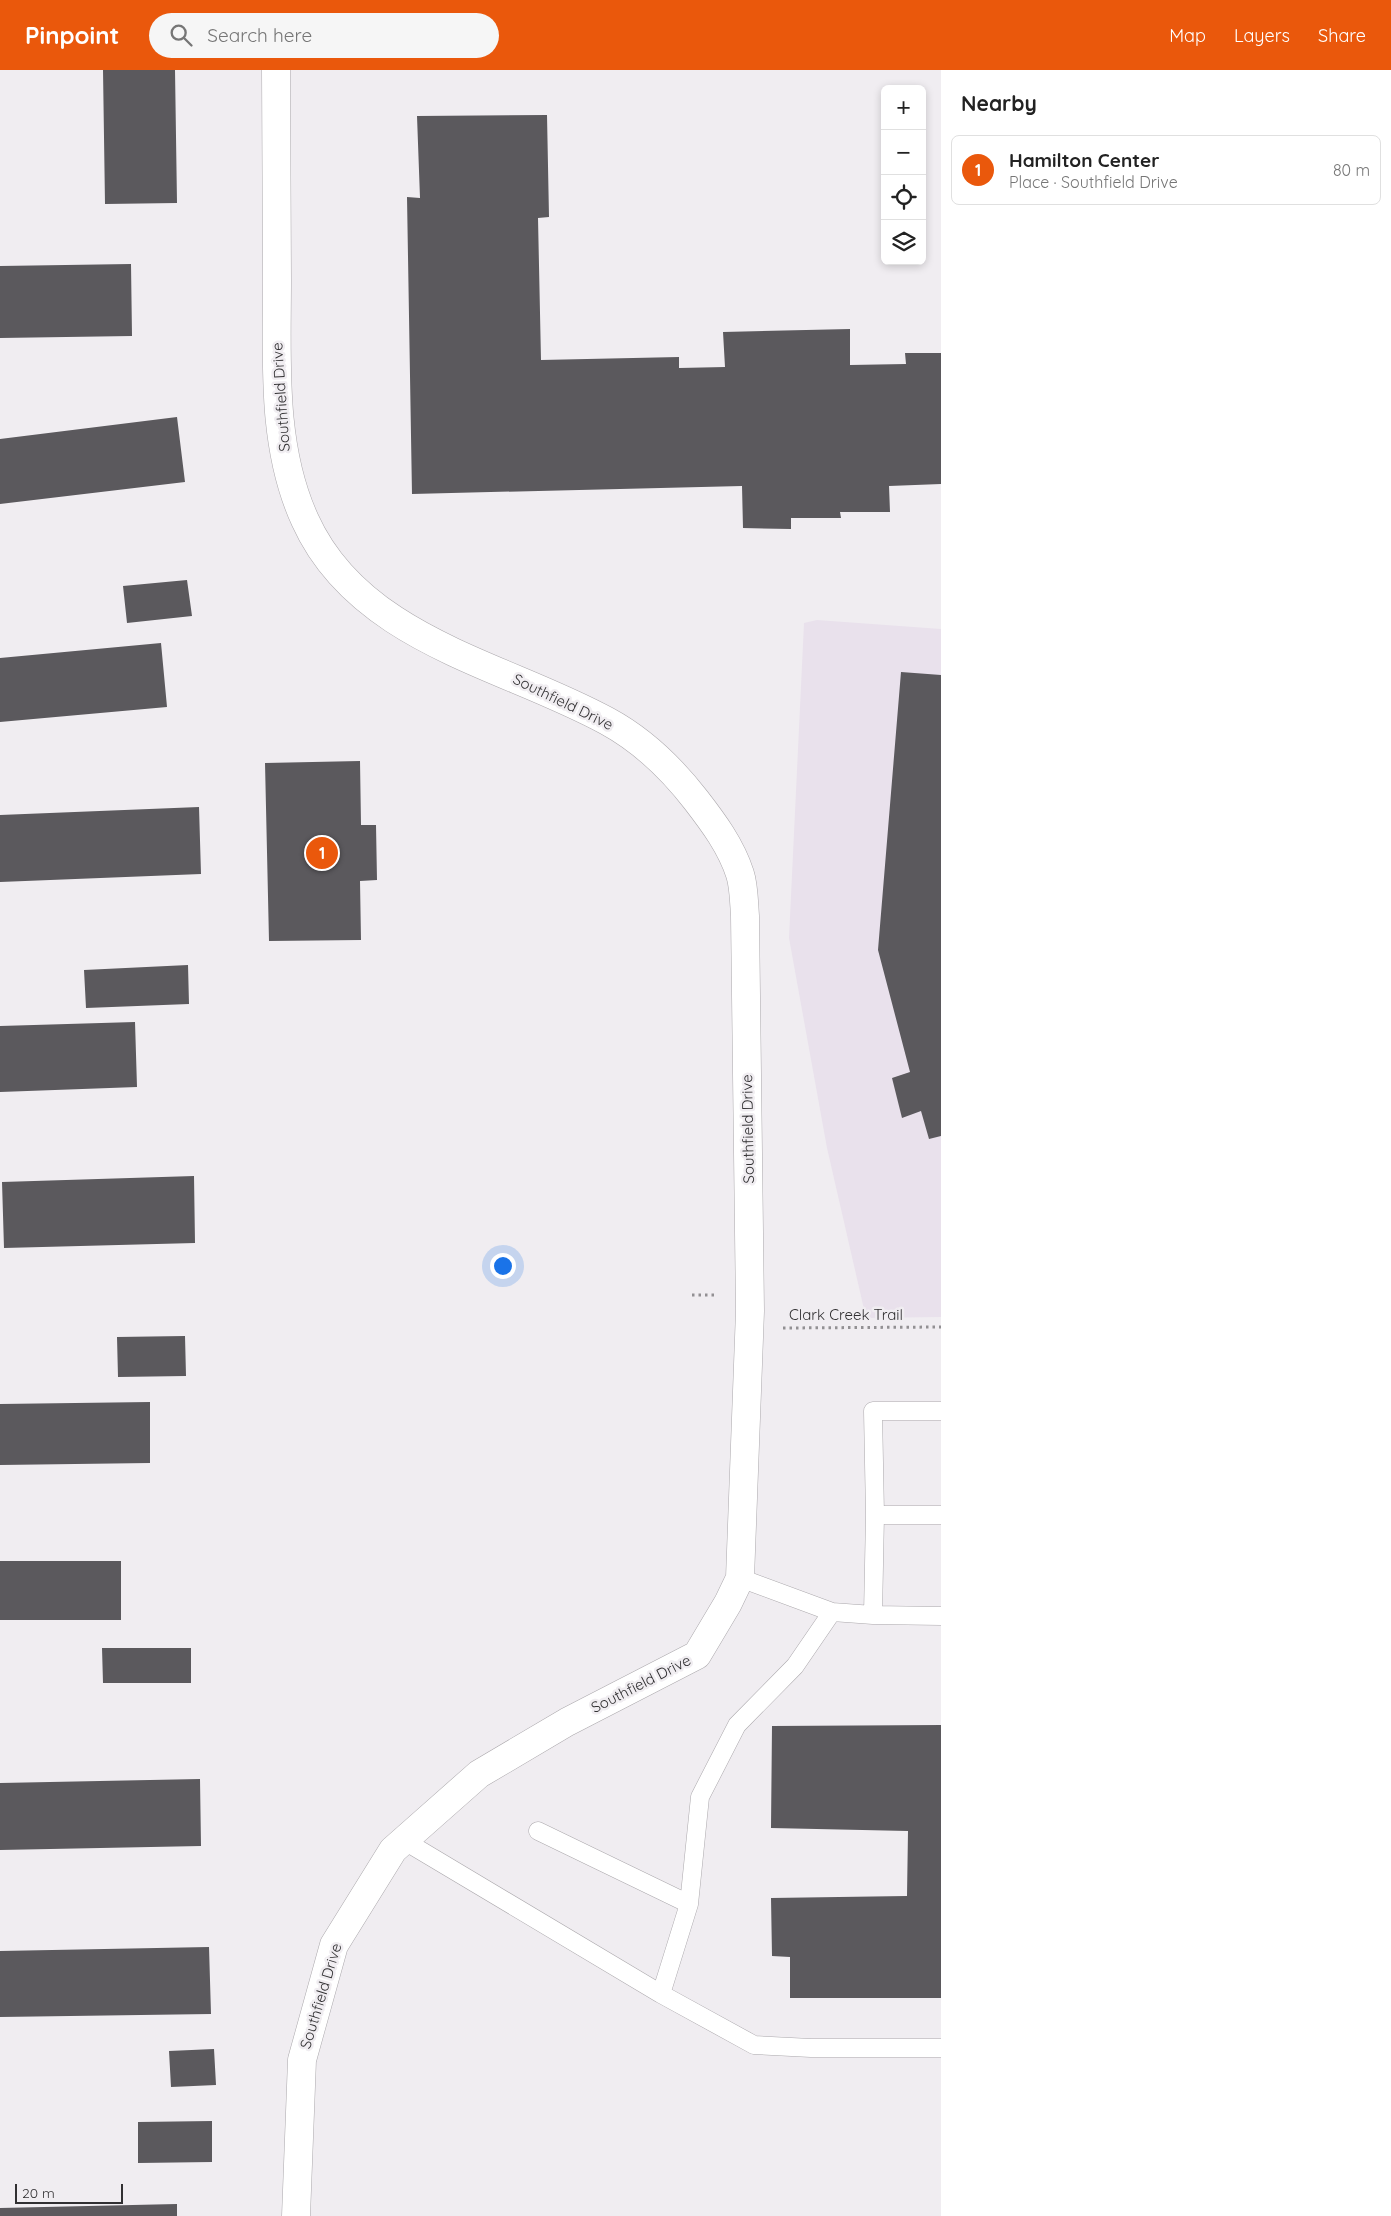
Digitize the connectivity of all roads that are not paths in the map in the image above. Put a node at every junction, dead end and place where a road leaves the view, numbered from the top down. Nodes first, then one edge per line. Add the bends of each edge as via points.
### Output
1 (276, 70) edge
2 (941, 1411) edge
3 (941, 1515) edge
4 (875, 1516) junction
5 (740, 1578) junction
6 (832, 1612) junction
7 (873, 1615) junction
8 (941, 1616) edge
9 (538, 1831) dead end
10 (403, 1840) junction
11 (689, 1904) junction
12 (661, 1994) junction
13 (941, 2048) edge
14 (296, 2216) edge

1 - 5 street, Southfield Drive via 277,377 281,433 290,482 305,520 325,556 353,589 380,612 432,641 609,722 656,756 686,787 717,828 740,874 745,916 750,1311
2 - 4 lane via 873,1411
3 - 4 lane
4 - 7 lane
5 - 6 lane
5 - 10 street, Southfield Drive via 697,1655 567,1722 479,1774
6 - 7 lane
6 - 11 lane via 795,1666 737,1725 700,1797
7 - 8 lane
9 - 11 lane
10 - 12 lane
10 - 14 street, Southfield Drive via 393,1850 334,1945 302,2060
11 - 12 lane
12 - 13 lane via 754,2045

